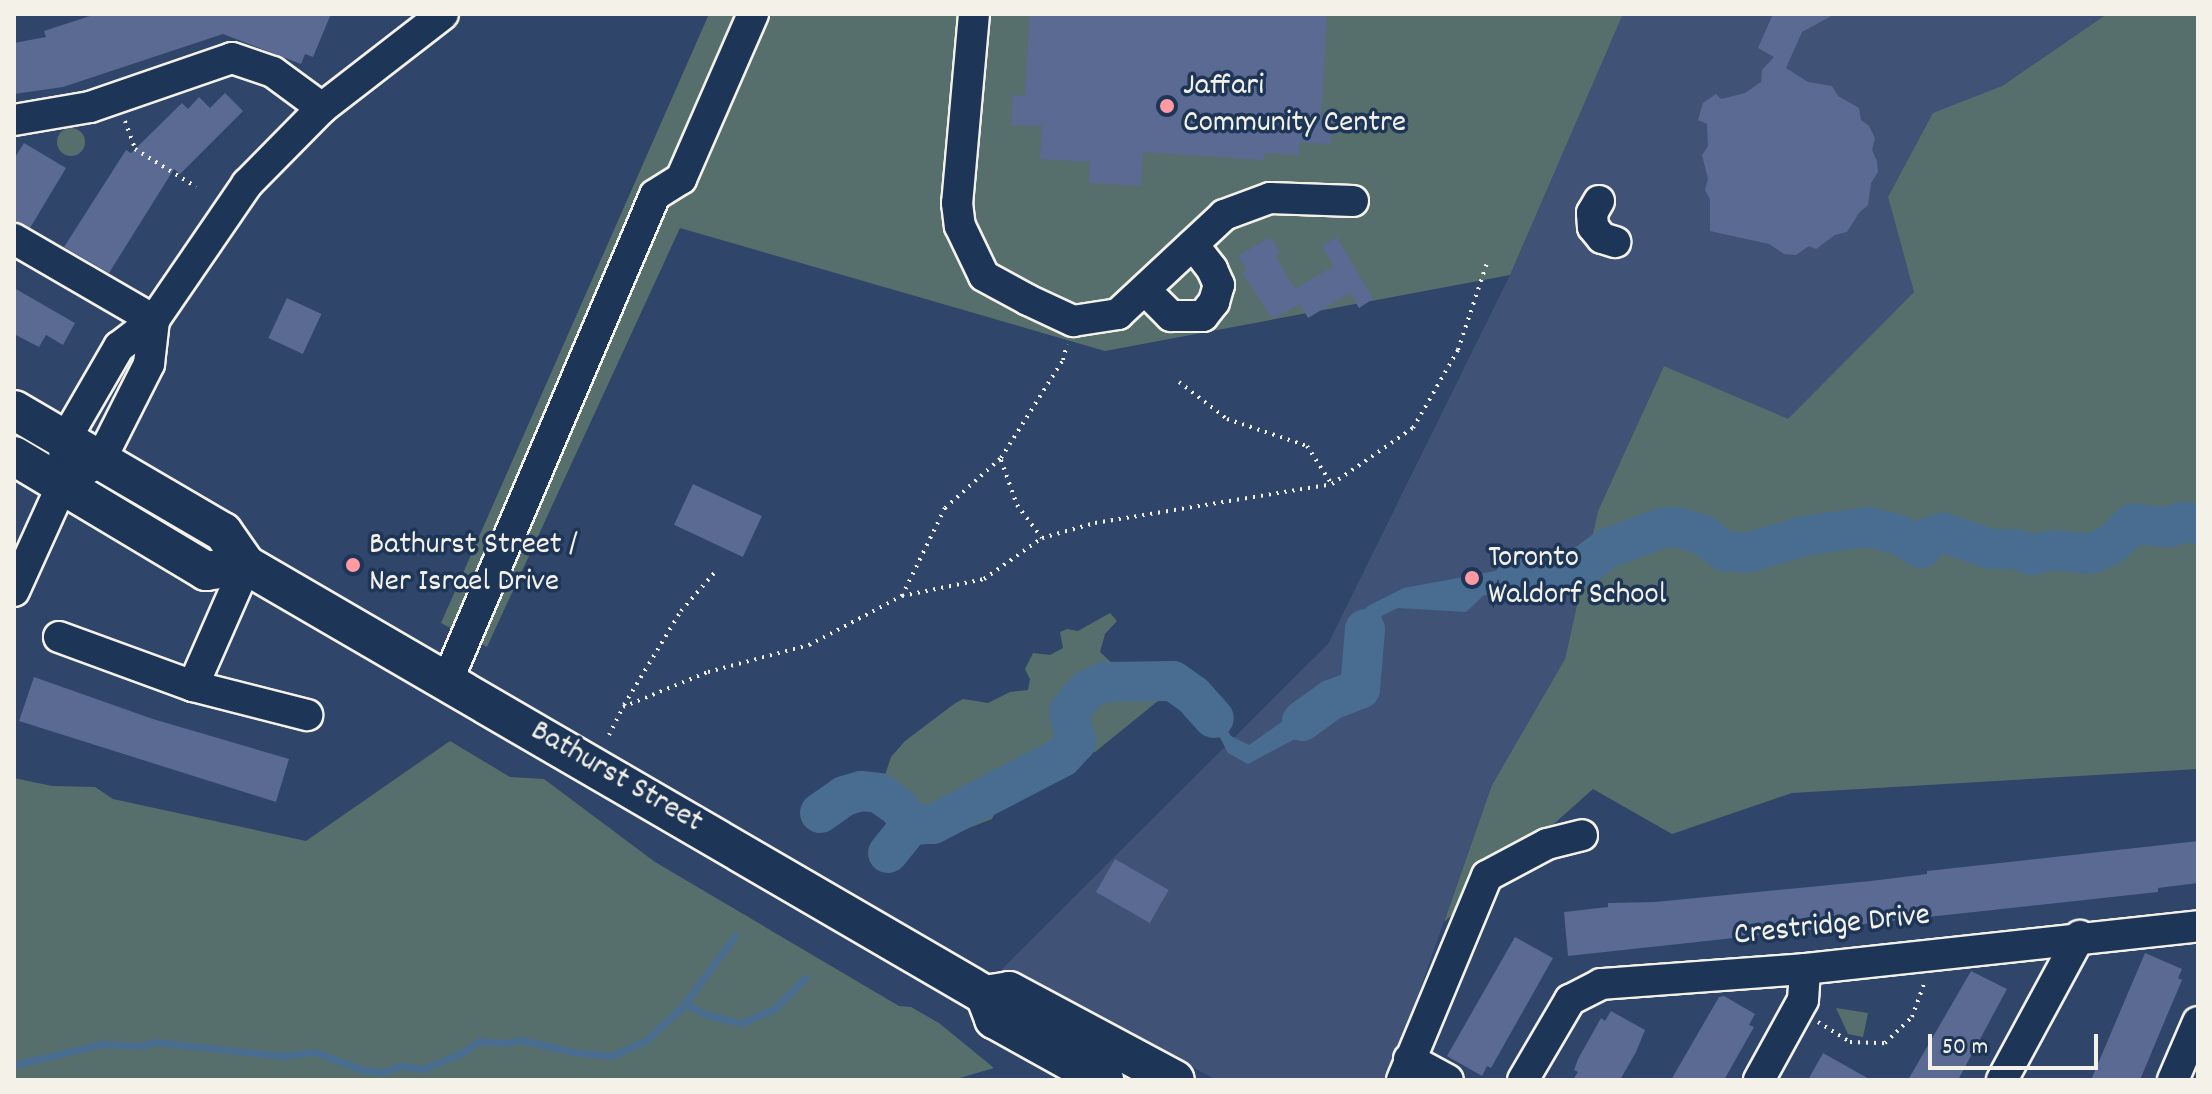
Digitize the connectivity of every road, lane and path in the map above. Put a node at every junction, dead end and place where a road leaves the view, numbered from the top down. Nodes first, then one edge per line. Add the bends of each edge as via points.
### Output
1 (443, 14) edge
2 (753, 14) edge
3 (974, 14) edge
4 (119, 98) junction
5 (322, 108) junction
6 (14, 120) edge
7 (196, 187) dead end
8 (1353, 201) dead end
9 (1599, 201) dead end
10 (14, 239) edge
11 (1615, 242) dead end
12 (1193, 245) junction
13 (1488, 260) dead end
14 (1145, 290) junction
15 (154, 320) junction
16 (1073, 321) junction
17 (1179, 382) dead end
18 (14, 410) edge
19 (65, 440) junction
20 (14, 456) edge
21 (1001, 458) junction
22 (100, 461) junction
23 (63, 483) junction
24 (1332, 484) junction
25 (1042, 538) junction
26 (246, 565) junction
27 (715, 572) dead end
28 (14, 591) edge
29 (902, 596) junction
30 (59, 637) dead end
31 (448, 679) junction
32 (193, 686) junction
33 (623, 707) junction
34 (307, 715) dead end
35 (609, 735) dead end
36 (1582, 835) dead end
37 (2198, 926) edge
38 (2080, 936) junction
39 (1805, 969) junction
40 (1925, 980) dead end
41 (985, 995) junction
42 (1812, 1019) dead end
43 (2198, 1022) edge
44 (1406, 1069) edge
45 (1160, 1076) edge
46 (1104, 1080) edge
47 (1448, 1080) edge
48 (1523, 1080) edge
49 (1759, 1080) edge
50 (2002, 1080) edge
51 (2173, 1080) edge

1 - 5 street
2 - 31 street via 681,179 655,195
3 - 16 street via 957,203 960,226 984,276
4 - 5 street via 232,58 273,72
4 - 6 street
4 - 7 path via 135,149
5 - 15 street via 247,184
8 - 12 street via 1270,198 1224,215
9 - 11 street via 1592,213 1593,227 1602,238
10 - 15 street
12 - 14 street
12 - 14 street via 1219,285 1203,316 1171,316
13 - 24 path via 1458,350 1413,428
14 - 16 street via 1118,314
15 - 19 street via 119,347
15 - 22 street via 149,364
16 - 21 path via 1063,360
17 - 24 path via 1227,419 1307,446
18 - 19 main road, Bathurst Street
19 - 22 main road, Bathurst Street
19 - 23 street
20 - 23 main road
21 - 25 path via 1017,505
21 - 29 path via 945,508
22 - 23 street
22 - 26 main road, Bathurst Street via 223,532
23 - 26 main road via 206,571
23 - 28 street
24 - 25 path via 1095,523
25 - 29 path via 984,579
26 - 31 main road, Bathurst Street
26 - 32 street
27 - 33 path via 681,611
29 - 33 path via 809,645 708,672
30 - 32 street
31 - 41 main road, Bathurst Street
32 - 34 street
33 - 35 path
36 - 44 street via 1547,844 1487,876
37 - 38 street, Crestridge Drive
38 - 39 street, Crestridge Drive
38 - 50 street
39 - 48 street, Crestridge Drive via 1591,986 1564,1008
39 - 49 street via 1803,1000
40 - 42 path via 1912,1017 1885,1043 1850,1042
41 - 45 main road, Bathurst Street via 1009,991
41 - 46 main road, Bathurst Street via 994,1019
43 - 51 street
44 - 47 street

